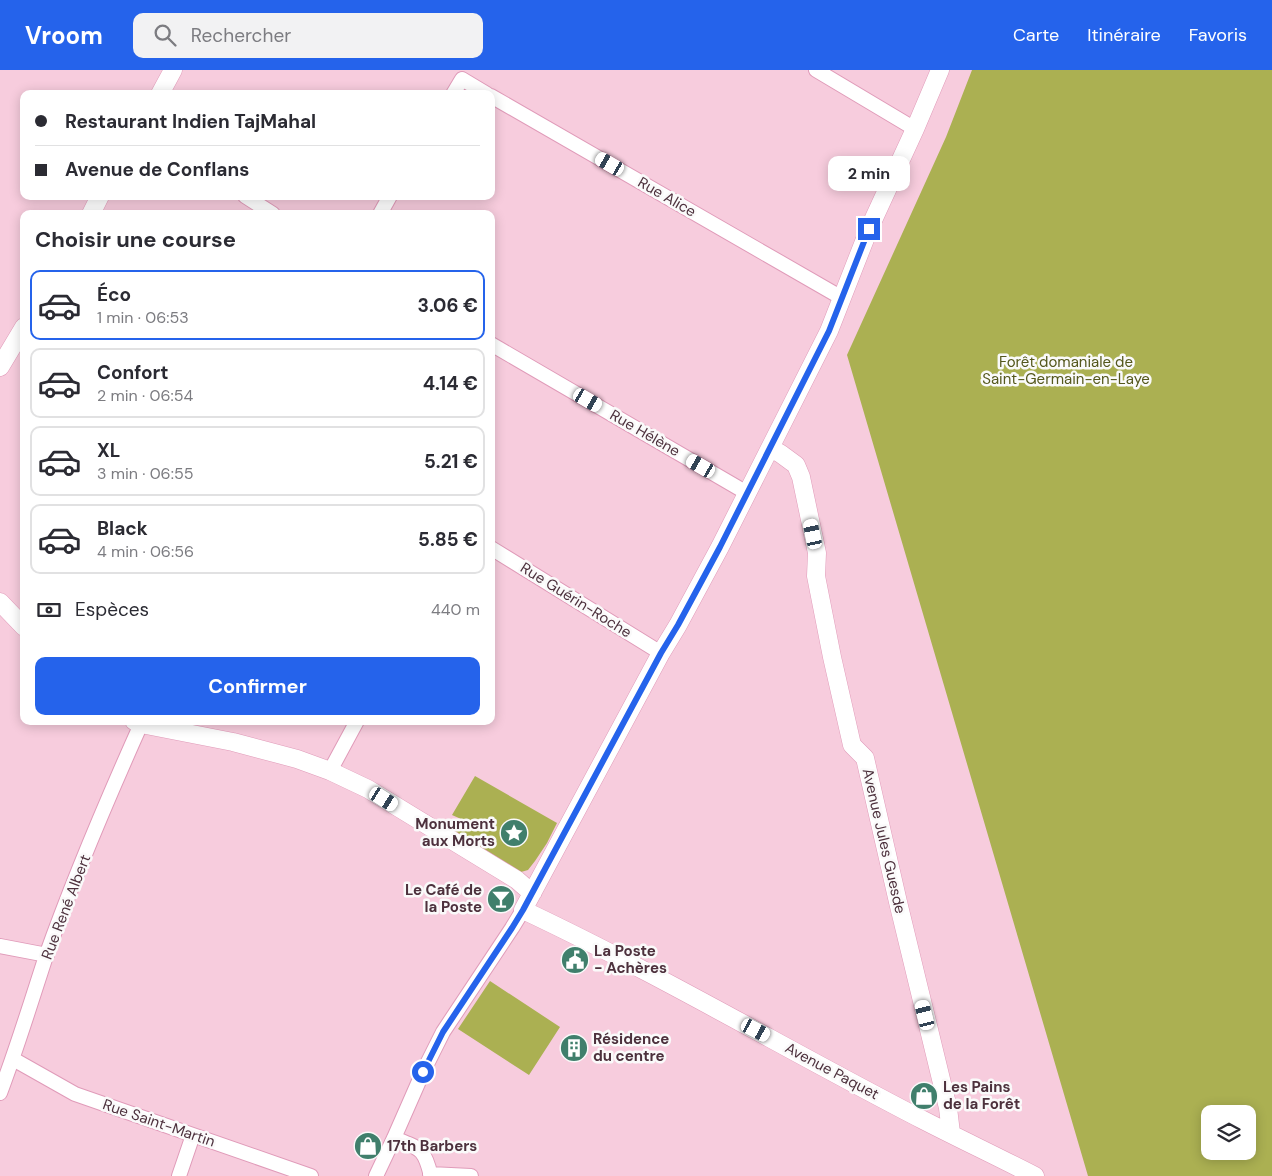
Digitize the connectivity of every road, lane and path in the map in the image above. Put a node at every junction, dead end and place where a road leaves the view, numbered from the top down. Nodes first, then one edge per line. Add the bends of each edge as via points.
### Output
1 (174, 70) edge
2 (816, 70) edge
3 (940, 70) edge
4 (162, 90) edge
5 (455, 90) edge
6 (480, 90) edge
7 (495, 98) edge
8 (916, 128) junction
9 (251, 200) edge
10 (267, 210) edge
11 (842, 298) junction
12 (20, 333) edge
13 (495, 346) edge
14 (0, 367) edge
15 (771, 448) junction
16 (747, 493) junction
17 (495, 550) edge
18 (0, 602) edge
19 (20, 623) edge
20 (661, 653) junction
21 (136, 725) edge
22 (151, 725) edge
23 (355, 725) edge
24 (330, 771) junction
25 (533, 892) junction
26 (523, 910) junction
27 (0, 946) edge
28 (46, 956) junction
29 (13, 1059) junction
30 (0, 1093) edge
31 (951, 1133) junction
32 (193, 1135) junction
33 (394, 1138) junction
34 (430, 1175) edge
35 (179, 1176) edge
36 (311, 1176) edge
37 (376, 1176) edge
38 (471, 1176) edge
39 (1035, 1176) edge

1 - 4 street
2 - 8 street
3 - 8 street
5 - 6 street via 462,79
7 - 11 street, Rue Alice
8 - 11 street via 869,229
9 - 10 street
11 - 15 street
12 - 14 street
13 - 16 street, Rue Hélène
15 - 16 street
15 - 31 street, Avenue Jules Guesde via 796,465 801,477 817,553 816,576 852,745 865,758 948,1108
16 - 20 street
17 - 20 street, Rue Guérin-Roche
18 - 19 street
20 - 25 street
21 - 28 street, Rue René Albert
22 - 24 street via 233,742
23 - 24 street
24 - 25 street via 368,789
25 - 26 street
26 - 31 street, Avenue Paquet
26 - 33 street via 443,1032
27 - 28 street
28 - 29 street, Rue René Albert
29 - 30 street, Rue René Albert
29 - 32 street, Rue Saint-Martin via 75,1094
31 - 39 street, Avenue Paquet
32 - 35 street
32 - 36 street, Rue Saint-Martin
33 - 34 street via 417,1147 425,1155
33 - 37 street
34 - 38 street

